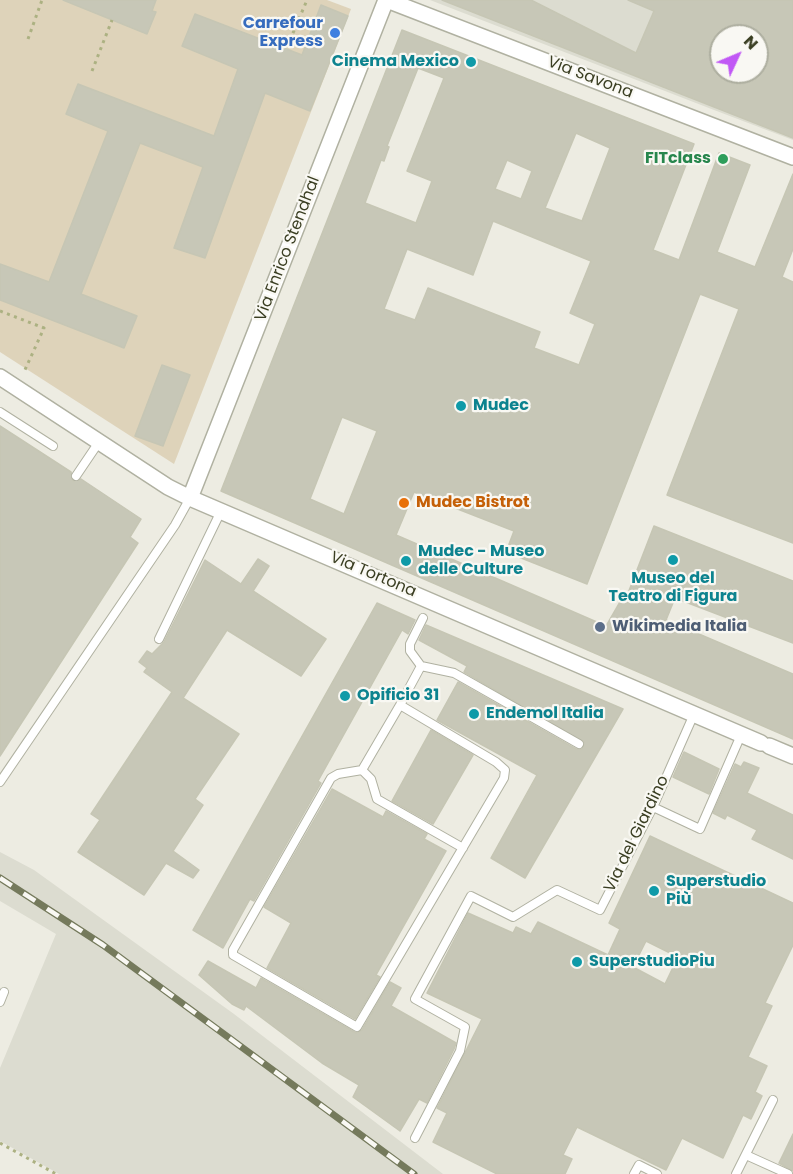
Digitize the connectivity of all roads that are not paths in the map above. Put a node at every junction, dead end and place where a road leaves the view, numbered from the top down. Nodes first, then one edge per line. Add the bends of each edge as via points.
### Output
1 (387, 0) edge
2 (793, 157) edge
3 (0, 376) edge
4 (0, 412) edge
5 (99, 442) junction
6 (53, 446) dead end
7 (76, 476) dead end
8 (190, 498) junction
9 (221, 511) junction
10 (423, 618) dead end
11 (159, 639) dead end
12 (421, 666) junction
13 (400, 705) junction
14 (694, 714) junction
15 (741, 735) junction
16 (579, 744) dead end
17 (793, 756) edge
18 (362, 770) junction
19 (0, 782) edge
20 (653, 807) junction
21 (463, 848) junction
22 (4, 992) dead end
23 (0, 1002) edge
24 (773, 1100) dead end
25 (415, 1138) dead end
26 (746, 1155) junction
27 (634, 1174) edge
28 (657, 1174) edge
29 (736, 1174) edge
30 (788, 1174) edge

1 - 2 street, Via Savona
1 - 8 street, Via Enrico Stendhal
3 - 5 street, Via Tortona
4 - 6 lane
5 - 7 lane
5 - 8 street, Via Tortona
8 - 9 street, Via Tortona
8 - 19 lane
9 - 11 lane
9 - 14 street, Via Tortona
10 - 12 lane via 410,644
12 - 13 lane
12 - 16 lane via 454,673
13 - 18 lane
13 - 21 lane via 504,770 504,778
14 - 15 street, Via Tortona
14 - 20 lane, Via del Giardino
15 - 17 street, Via Tortona
15 - 20 lane via 700,829
18 - 21 lane via 371,779 377,799
18 - 21 lane via 331,778 232,950 233,955 357,1027
20 - 25 lane, Via del Giardino via 600,910 557,890 513,917 471,896 415,999 465,1027 460,1051
22 - 23 lane
24 - 26 lane
26 - 29 lane
26 - 30 lane
27 - 28 lane via 639,1165

